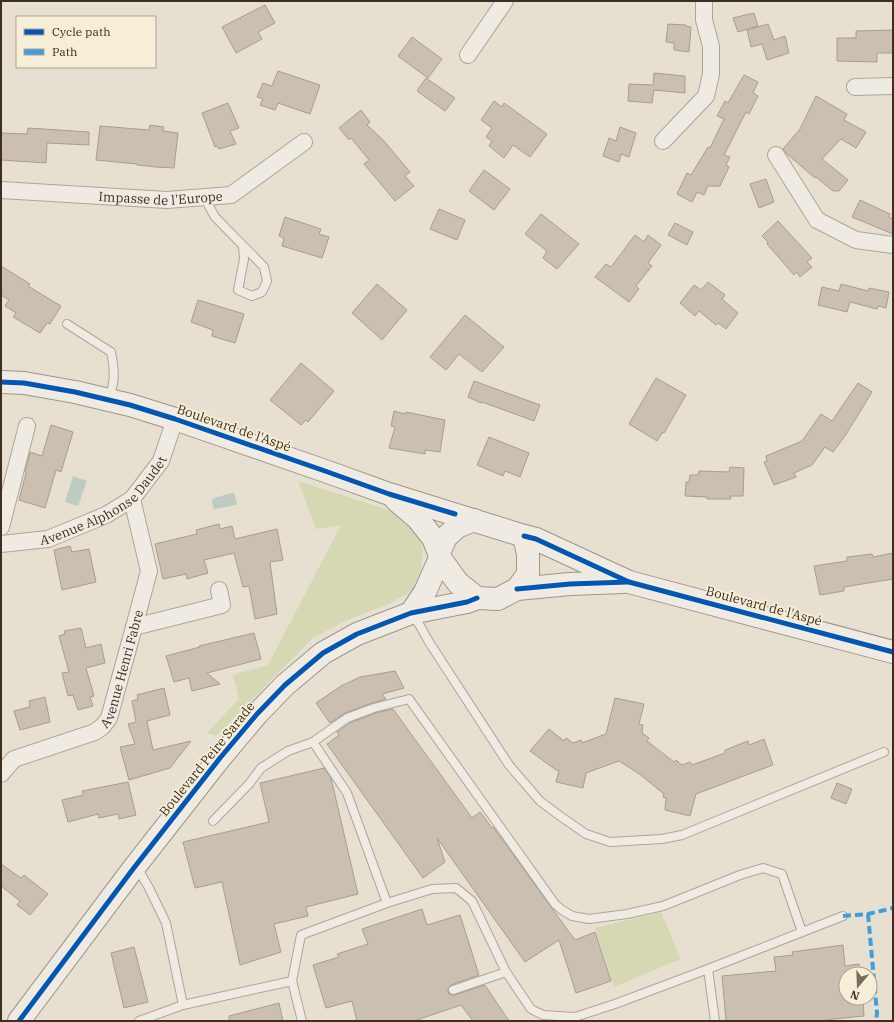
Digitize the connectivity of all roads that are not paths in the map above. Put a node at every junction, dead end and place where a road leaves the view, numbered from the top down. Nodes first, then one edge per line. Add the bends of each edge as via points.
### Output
1 (505, 1) edge
2 (704, 1) edge
3 (468, 55) dead end
4 (893, 86) edge
5 (855, 87) dead end
6 (663, 141) dead end
7 (304, 142) dead end
8 (776, 155) dead end
9 (1, 190) edge
10 (204, 197) junction
11 (893, 245) edge
12 (243, 246) junction
13 (67, 324) dead end
14 (1, 382) edge
15 (109, 399) junction
16 (175, 419) junction
17 (27, 426) dead end
18 (390, 494) junction
19 (132, 499) junction
20 (474, 520) junction
21 (1, 528) edge
22 (524, 536) junction
23 (1, 544) edge
24 (440, 556) junction
25 (629, 582) junction
26 (219, 590) dead end
27 (517, 590) junction
28 (477, 598) junction
29 (411, 613) junction
30 (134, 628) junction
31 (893, 652) edge
32 (313, 742) junction
33 (884, 752) dead end
34 (1, 774) edge
35 (213, 821) dead end
36 (133, 869) junction
37 (387, 903) junction
38 (843, 916) dead end
39 (802, 932) junction
40 (708, 969) junction
41 (506, 972) junction
42 (292, 981) junction
43 (453, 990) dead end
44 (183, 1005) junction
45 (557, 1018) edge
46 (19, 1021) edge
47 (139, 1021) edge
48 (302, 1021) edge
49 (715, 1021) edge

1 - 3 street
2 - 6 street via 704,20 711,46 711,74 706,96
4 - 5 street
7 - 10 street, Impasse de l'Europe via 231,195
8 - 11 street via 817,220 856,240
9 - 10 street, Impasse de l'Europe via 167,200
10 - 12 lane via 215,217
12 - 12 lane via 264,267 267,281 262,292 252,296 238,290 244,259
13 - 15 lane via 111,352 114,369
14 - 15 street, Boulevard de l'Aspé via 24,383
15 - 16 street, Boulevard de l'Aspé
16 - 18 street, Boulevard de l'Aspé
16 - 19 street, Avenue Alphonse Daudet via 161,461
17 - 21 street
18 - 20 street, Boulevard de l'Aspé
18 - 24 street, Boulevard de l'Aspé via 418,519 433,538
19 - 23 street, Avenue Alphonse Daudet via 106,515 48,539
19 - 30 street, Avenue Henri Fabre via 149,571
20 - 22 street
20 - 24 street via 457,527 446,538
22 - 25 street, Boulevard de l'Aspé via 536,538
22 - 27 street via 528,554 528,574
24 - 28 street via 458,583
24 - 29 street via 425,592
25 - 27 street, Boulevard de l'Aspé via 570,584
25 - 31 street, Boulevard de l'Aspé
26 - 30 street via 222,605
27 - 28 street via 498,599
28 - 29 street, Boulevard Peire Sarade
29 - 33 lane via 509,765 540,801 586,834 610,842 662,839 682,835
29 - 36 street, Boulevard Peire Sarade via 356,634 323,653 285,685 220,758
30 - 34 street, Avenue Henri Fabre via 109,718 103,726 94,732 14,759
32 - 35 lane via 288,751 261,768
32 - 37 lane via 347,792
32 - 39 lane via 347,718 409,699 555,904 572,916 589,919 663,906 763,868 782,874
36 - 44 lane via 141,874 166,923
36 - 46 street, Boulevard Peire Sarade
37 - 41 lane via 432,889 456,888 472,901
37 - 42 lane via 301,935
38 - 39 lane
39 - 40 lane
40 - 45 lane via 575,1017
40 - 49 lane
41 - 43 lane
41 - 45 lane via 531,1008 543,1015
42 - 44 lane
42 - 48 lane
44 - 47 lane

